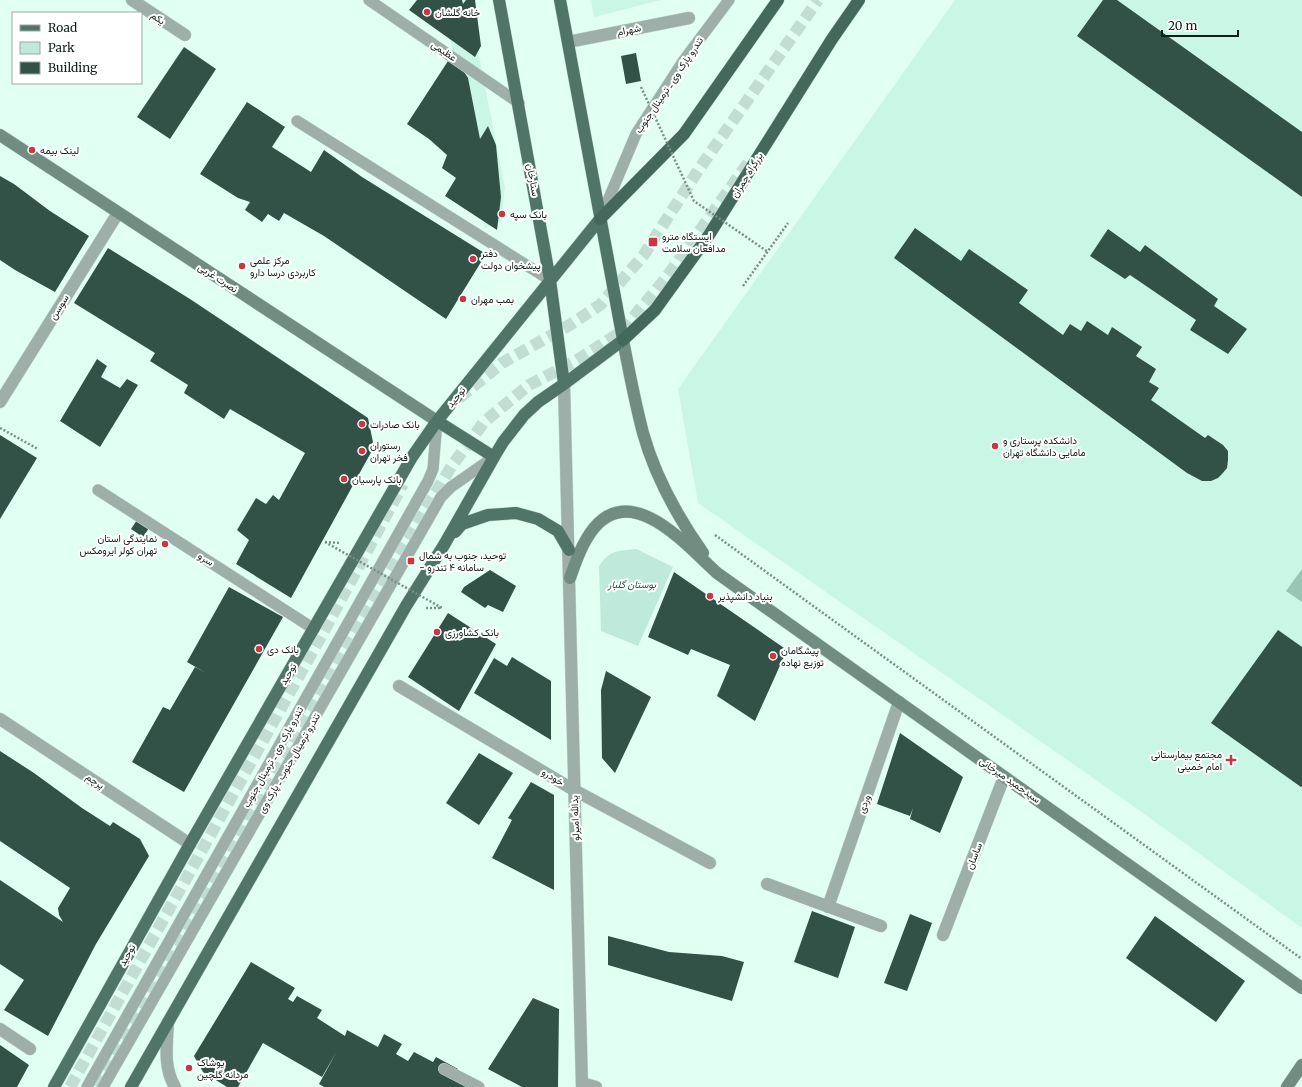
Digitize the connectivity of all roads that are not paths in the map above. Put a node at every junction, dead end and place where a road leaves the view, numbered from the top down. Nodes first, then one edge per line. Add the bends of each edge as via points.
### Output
1 (132, 0) edge
2 (369, 0) edge
3 (499, 0) edge
4 (560, 0) edge
5 (729, 0) edge
6 (778, 0) edge
7 (858, 0) edge
8 (689, 18) dead end
9 (185, 35) dead end
10 (568, 42) junction
11 (519, 103) junction
12 (297, 121) dead end
13 (0, 135) edge
14 (118, 212) junction
15 (600, 219) junction
16 (550, 280) junction
17 (623, 340) junction
18 (564, 384) junction
19 (0, 402) edge
20 (437, 421) junction
21 (494, 457) junction
22 (98, 490) dead end
23 (444, 545) junction
24 (569, 550) junction
25 (717, 573) junction
26 (570, 578) junction
27 (314, 629) junction
28 (399, 686) dead end
29 (899, 702) junction
30 (0, 719) edge
31 (1004, 776) junction
32 (574, 790) junction
33 (190, 844) junction
34 (710, 864) dead end
35 (767, 884) dead end
36 (828, 907) junction
37 (880, 926) dead end
38 (943, 935) dead end
39 (1302, 988) edge
40 (168, 1022) junction
41 (0, 1029) edge
42 (30, 1049) dead end
43 (1302, 1065) edge
44 (444, 1069) dead end
45 (582, 1085) edge
46 (54, 1087) edge
47 (87, 1087) edge
48 (103, 1087) edge
49 (131, 1087) edge
50 (175, 1087) edge
51 (479, 1087) edge
52 (596, 1087) edge
53 (1287, 1087) edge

1 - 9 street, یکم
2 - 11 lane, عظیمی
3 - 11 main road, ستارخان
4 - 10 main road
5 - 15 lane, تندرو پارک وی ـ ترمینال جنوب via 684,60 636,134
6 - 15 highway via 684,134
7 - 17 highway, بزرگراه چمران via 705,241 655,310
8 - 10 street, شهرام
10 - 15 main road
11 - 16 main road, ستارخان
12 - 16 lane
13 - 14 main road, نصرت غربی
14 - 19 street, سوسن
14 - 20 main road, نصرت غربی
15 - 16 main road, توحید
15 - 17 main road
16 - 18 main road, ستارخان
16 - 20 main road, توحید
17 - 18 main road
17 - 25 main road via 643,433 654,466 681,520
18 - 21 main road via 524,415
18 - 24 street, یدالله امیرلو
20 - 21 main road
20 - 27 main road, توحید via 412,457
20 - 47 lane, تندرو پارک وی ـ ترمینال جنوب via 433,469 428,481
21 - 23 main road
21 - 48 lane, تندرو ترمینال جنوب ـ پارک وی via 441,497
22 - 27 lane, سرو
23 - 24 main road via 462,524 488,515 516,513 538,519 558,532
23 - 40 main road via 406,606
24 - 26 street, یدالله امیرلو
25 - 26 main road via 667,527 652,518 624,512 615,513 594,528 581,548
25 - 29 main road, سیدحمید میرخانی
26 - 32 street, یدالله امیرلو
27 - 33 main road, توحید
28 - 32 street, خودرو
29 - 31 main road, سیدحمید میرخانی
29 - 36 street, وردی
30 - 33 street, پرچم
31 - 38 street, ساسان
31 - 39 main road, سیدحمید میرخانی
32 - 34 street, خودرو
32 - 45 street, یدالله امیرلو
33 - 46 main road, توحید
35 - 36 street
36 - 37 street
40 - 49 main road
40 - 50 street via 166,1064
41 - 42 street
43 - 53 main road
44 - 51 lane
45 - 52 street

